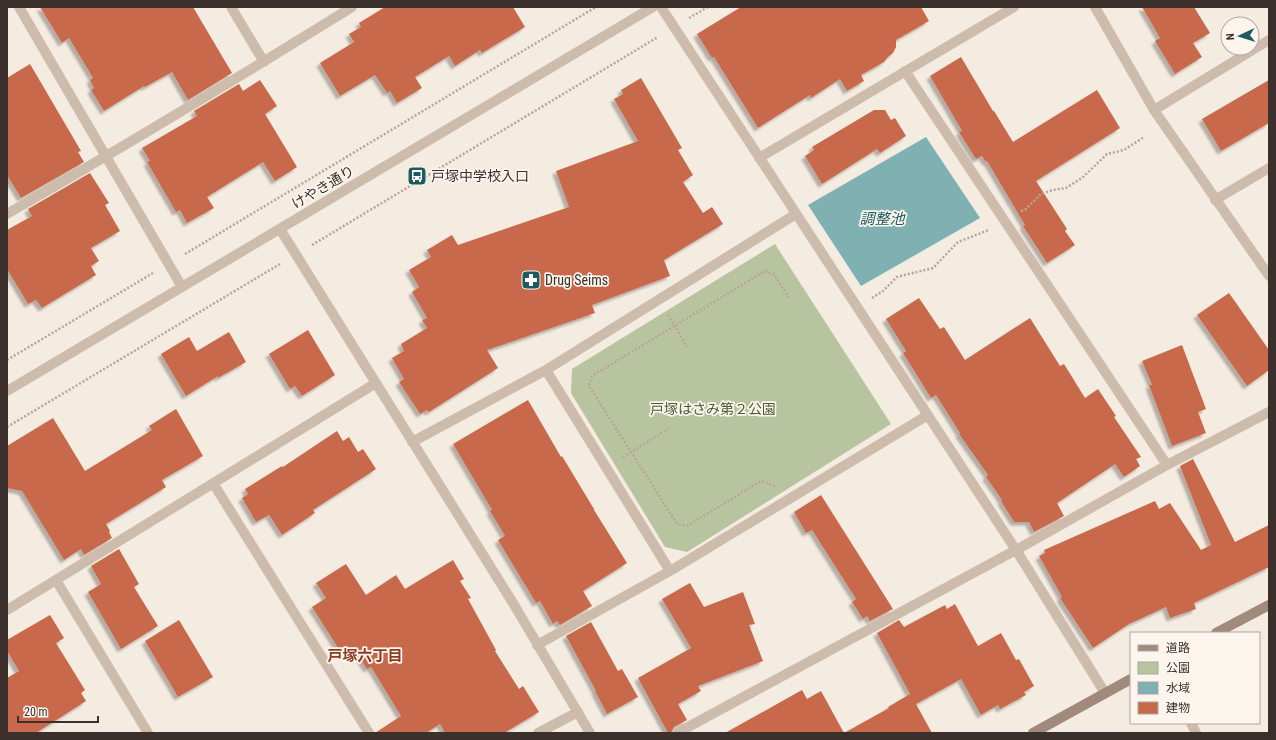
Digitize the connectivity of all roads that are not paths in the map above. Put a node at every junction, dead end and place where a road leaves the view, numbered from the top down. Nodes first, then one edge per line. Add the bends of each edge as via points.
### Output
1 (19, 7) edge
2 (231, 7) edge
3 (352, 7) edge
4 (653, 7) edge
5 (661, 7) edge
6 (1014, 7) edge
7 (1095, 7) edge
8 (1269, 40) edge
9 (264, 62) junction
10 (905, 71) junction
11 (1154, 110) junction
12 (106, 157) junction
13 (759, 158) junction
14 (1269, 168) edge
15 (1215, 200) junction
16 (7, 214) edge
17 (796, 214) junction
18 (280, 229) junction
19 (1269, 276) edge
20 (182, 287) junction
21 (546, 370) junction
22 (376, 382) junction
23 (7, 391) edge
24 (1269, 412) edge
25 (928, 415) junction
26 (412, 442) junction
27 (1167, 466) junction
28 (213, 483) junction
29 (1016, 550) junction
30 (670, 571) junction
31 (56, 580) junction
32 (1269, 605) edge
33 (7, 610) edge
34 (1218, 632) edge
35 (537, 644) junction
36 (1130, 680) edge
37 (1105, 693) junction
38 (578, 712) junction
39 (1192, 724) edge
40 (148, 733) edge
41 (369, 733) edge
42 (538, 733) edge
43 (590, 733) edge
44 (677, 733) edge
45 (1033, 733) edge
46 (1196, 733) edge

1 - 12 street
2 - 9 street
3 - 9 street
4 - 18 street, けやき通り
5 - 13 street
6 - 10 street
7 - 11 street
8 - 11 street
9 - 12 street
10 - 13 street
10 - 27 street
11 - 15 street
12 - 16 street
12 - 20 street
13 - 17 street
14 - 15 street
15 - 19 street
17 - 21 street
17 - 25 street
18 - 20 street, けやき通り
18 - 22 street
20 - 23 street, けやき通り
21 - 26 street
21 - 30 street
22 - 26 street
22 - 28 street
24 - 27 street
25 - 29 street
25 - 30 street
26 - 35 street
27 - 29 street
28 - 31 street
28 - 41 street
29 - 37 street
29 - 44 street
30 - 35 street
31 - 33 street
31 - 40 street
32 - 34 main road
35 - 38 street
36 - 37 main road
37 - 45 main road
38 - 42 street
38 - 43 street
39 - 46 street

